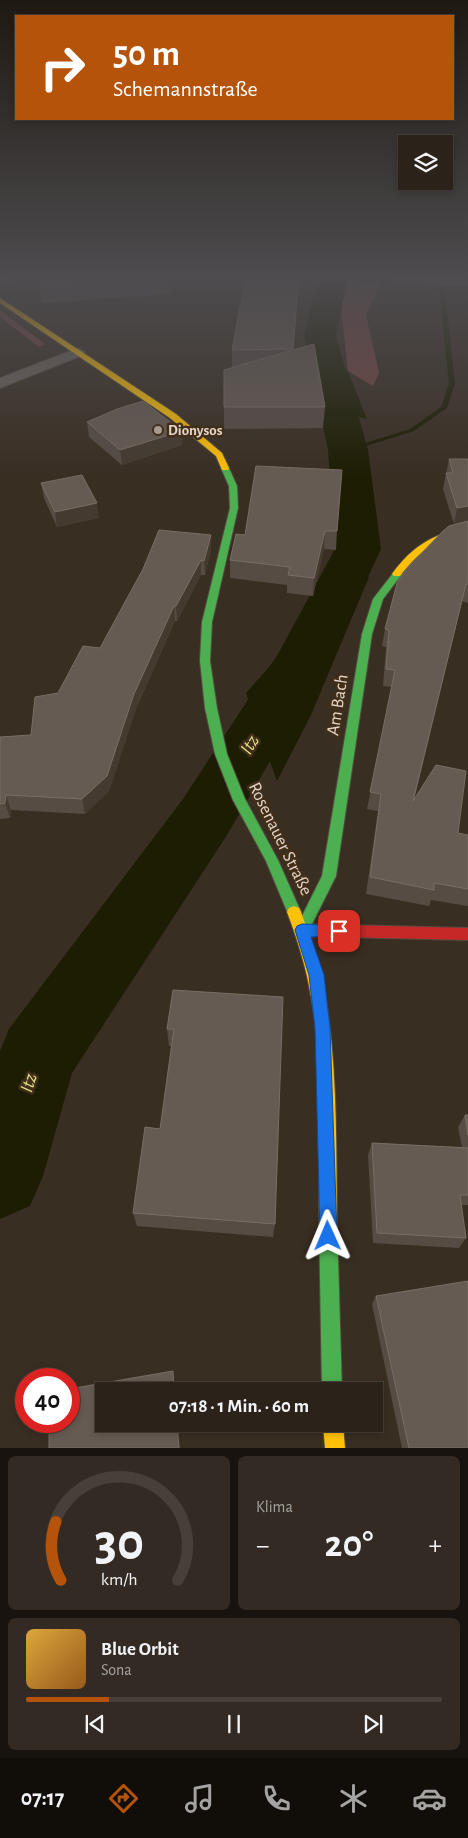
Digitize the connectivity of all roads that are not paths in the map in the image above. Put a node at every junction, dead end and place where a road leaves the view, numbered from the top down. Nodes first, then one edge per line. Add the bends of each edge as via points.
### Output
1 (64, 343) edge
2 (78, 352) junction
3 (0, 383) edge
4 (468, 529) edge
5 (302, 930) junction
6 (468, 934) edge
7 (332, 1382) edge
8 (333, 1432) edge
9 (335, 1448) edge

1 - 2 street, Rosenauer Straße
2 - 3 street
2 - 5 street, Rosenauer Straße via 206,442 219,455 233,486 234,508 207,622 205,661 211,708 221,754 239,800 272,860
4 - 5 street, Am Bach via 438,536 411,554 378,599 367,634 329,876
5 - 6 street
5 - 7 street, Rosenauer Straße via 316,975 324,1053
8 - 9 street

